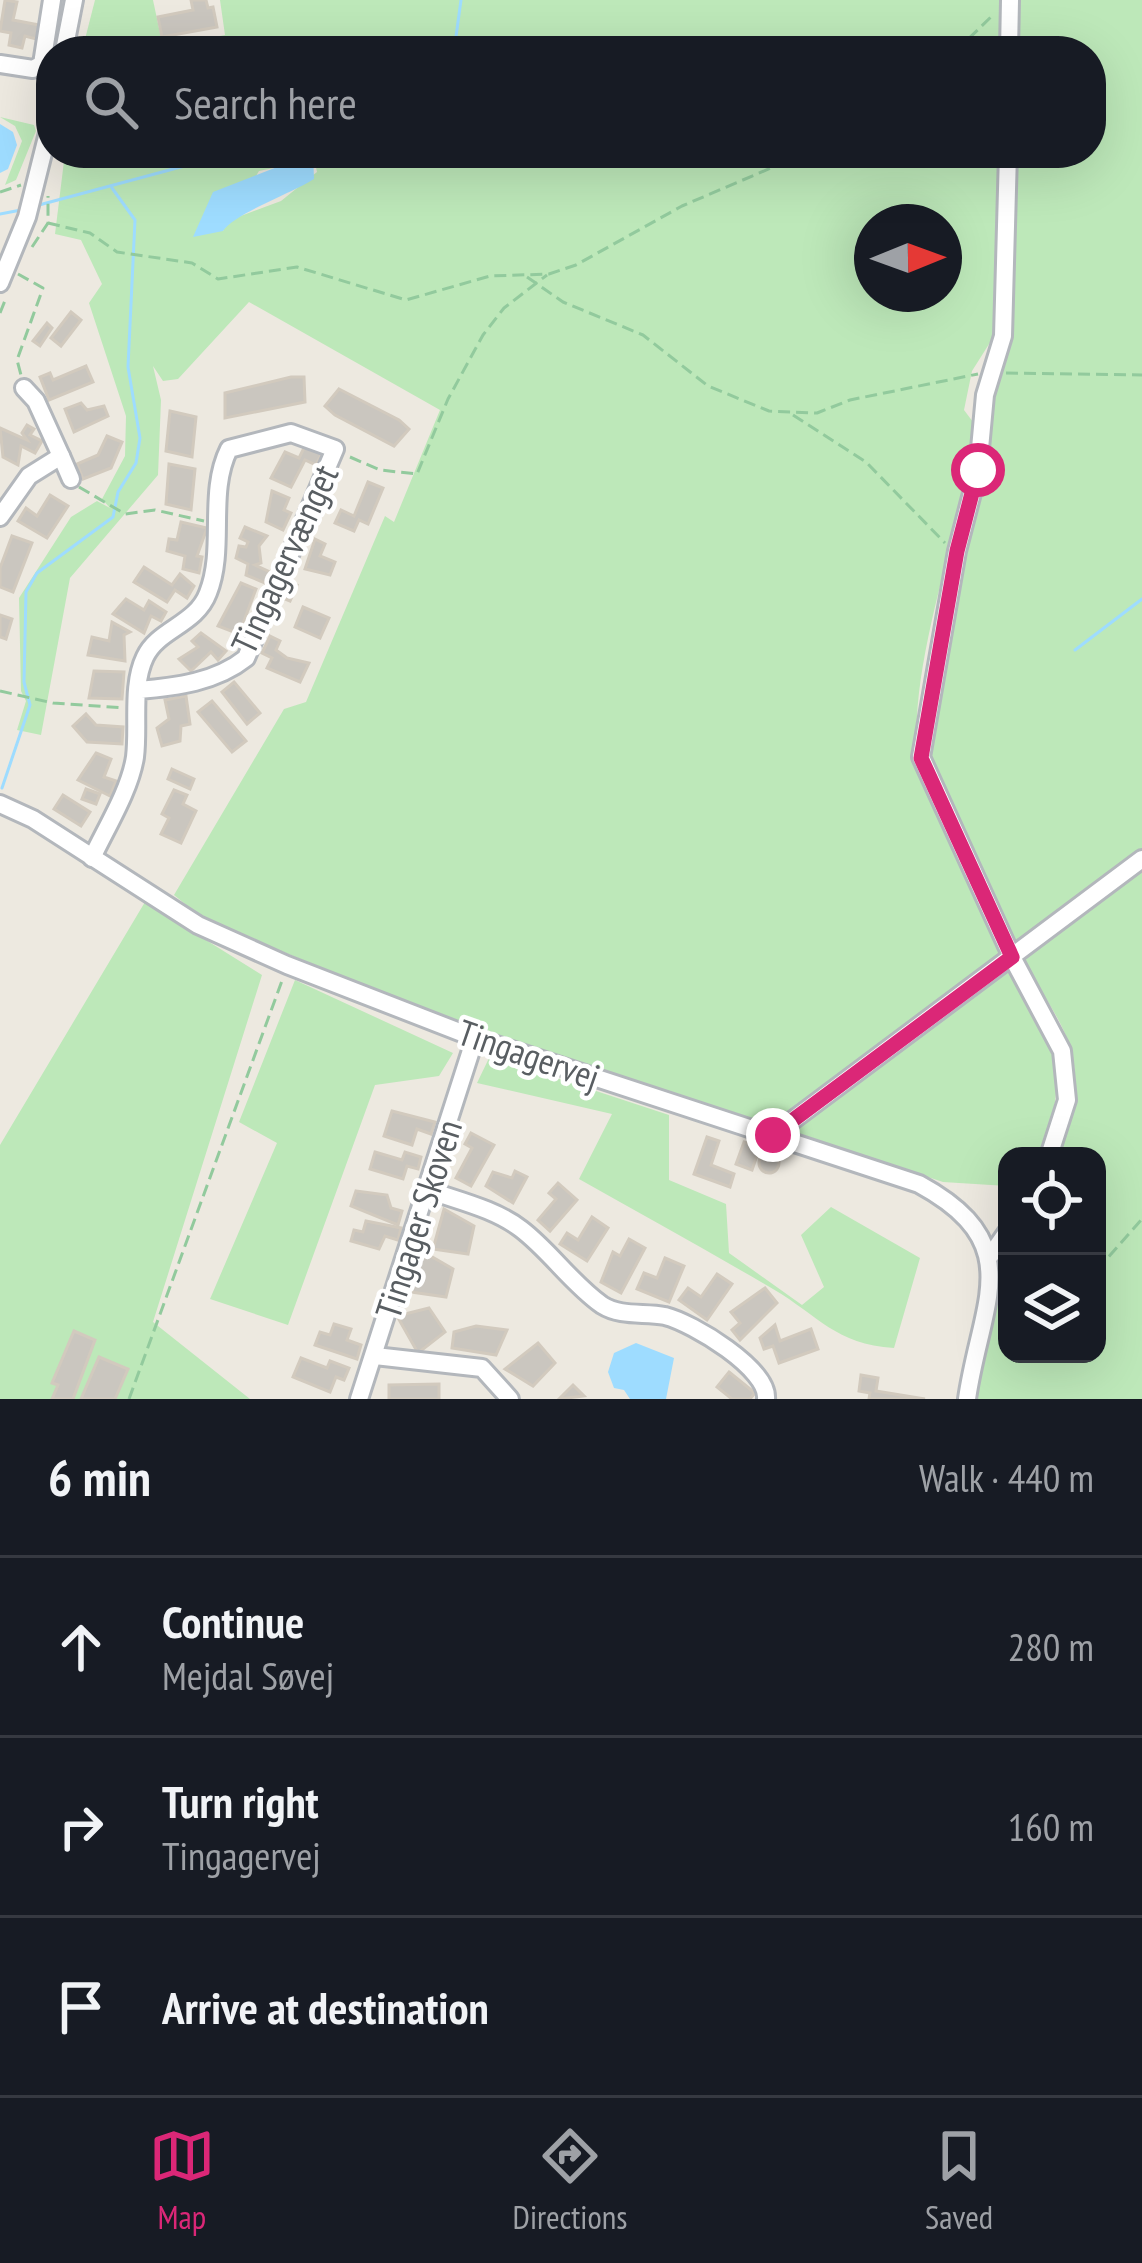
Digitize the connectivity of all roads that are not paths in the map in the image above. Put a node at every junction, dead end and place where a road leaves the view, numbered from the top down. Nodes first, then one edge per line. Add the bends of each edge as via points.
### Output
1 (52, 0) edge
2 (74, 0) edge
3 (1003, 6) edge
4 (46, 36) edge
5 (67, 36) edge
6 (1007, 36) edge
7 (0, 64) edge
8 (36, 68) edge
9 (44, 168) edge
10 (1008, 168) edge
11 (8, 278) edge
12 (24, 388) road end
13 (61, 456) junction
14 (70, 479) road end
15 (0, 517) edge
16 (138, 699) junction
17 (0, 804) edge
18 (92, 858) junction
19 (1142, 859) edge
20 (1012, 957) junction
21 (475, 1038) junction
22 (773, 1135) junction
23 (1052, 1147) edge
24 (428, 1190) junction
25 (998, 1246) edge
26 (991, 1256) junction
27 (375, 1356) junction
28 (359, 1399) edge
29 (510, 1399) edge
30 (766, 1399) edge
31 (968, 1399) edge

1 - 4 street
2 - 5 street
3 - 6 street
7 - 8 street
9 - 11 street
10 - 20 street via 1008,301 921,758
12 - 13 street
13 - 14 street
13 - 15 street via 29,476
16 - 16 street, Tingagervænget via 150,647 194,617 208,596 229,449 291,433 335,449 245,658
16 - 18 street, Tingagervænget via 135,762
17 - 18 street, Tingagervej
18 - 21 street, Tingagervej via 198,925
19 - 20 street
20 - 22 street
20 - 23 street via 1053,1028 1067,1078
21 - 22 street, Tingagervej
21 - 24 street, Tingager Skoven
22 - 26 street, Tingagervej via 932,1192 963,1213
24 - 27 street, Tingager Skoven
24 - 30 street via 520,1228 601,1304 692,1328 757,1372
25 - 26 street
26 - 31 street
27 - 28 street, Tingager Skoven
27 - 29 street via 482,1368

